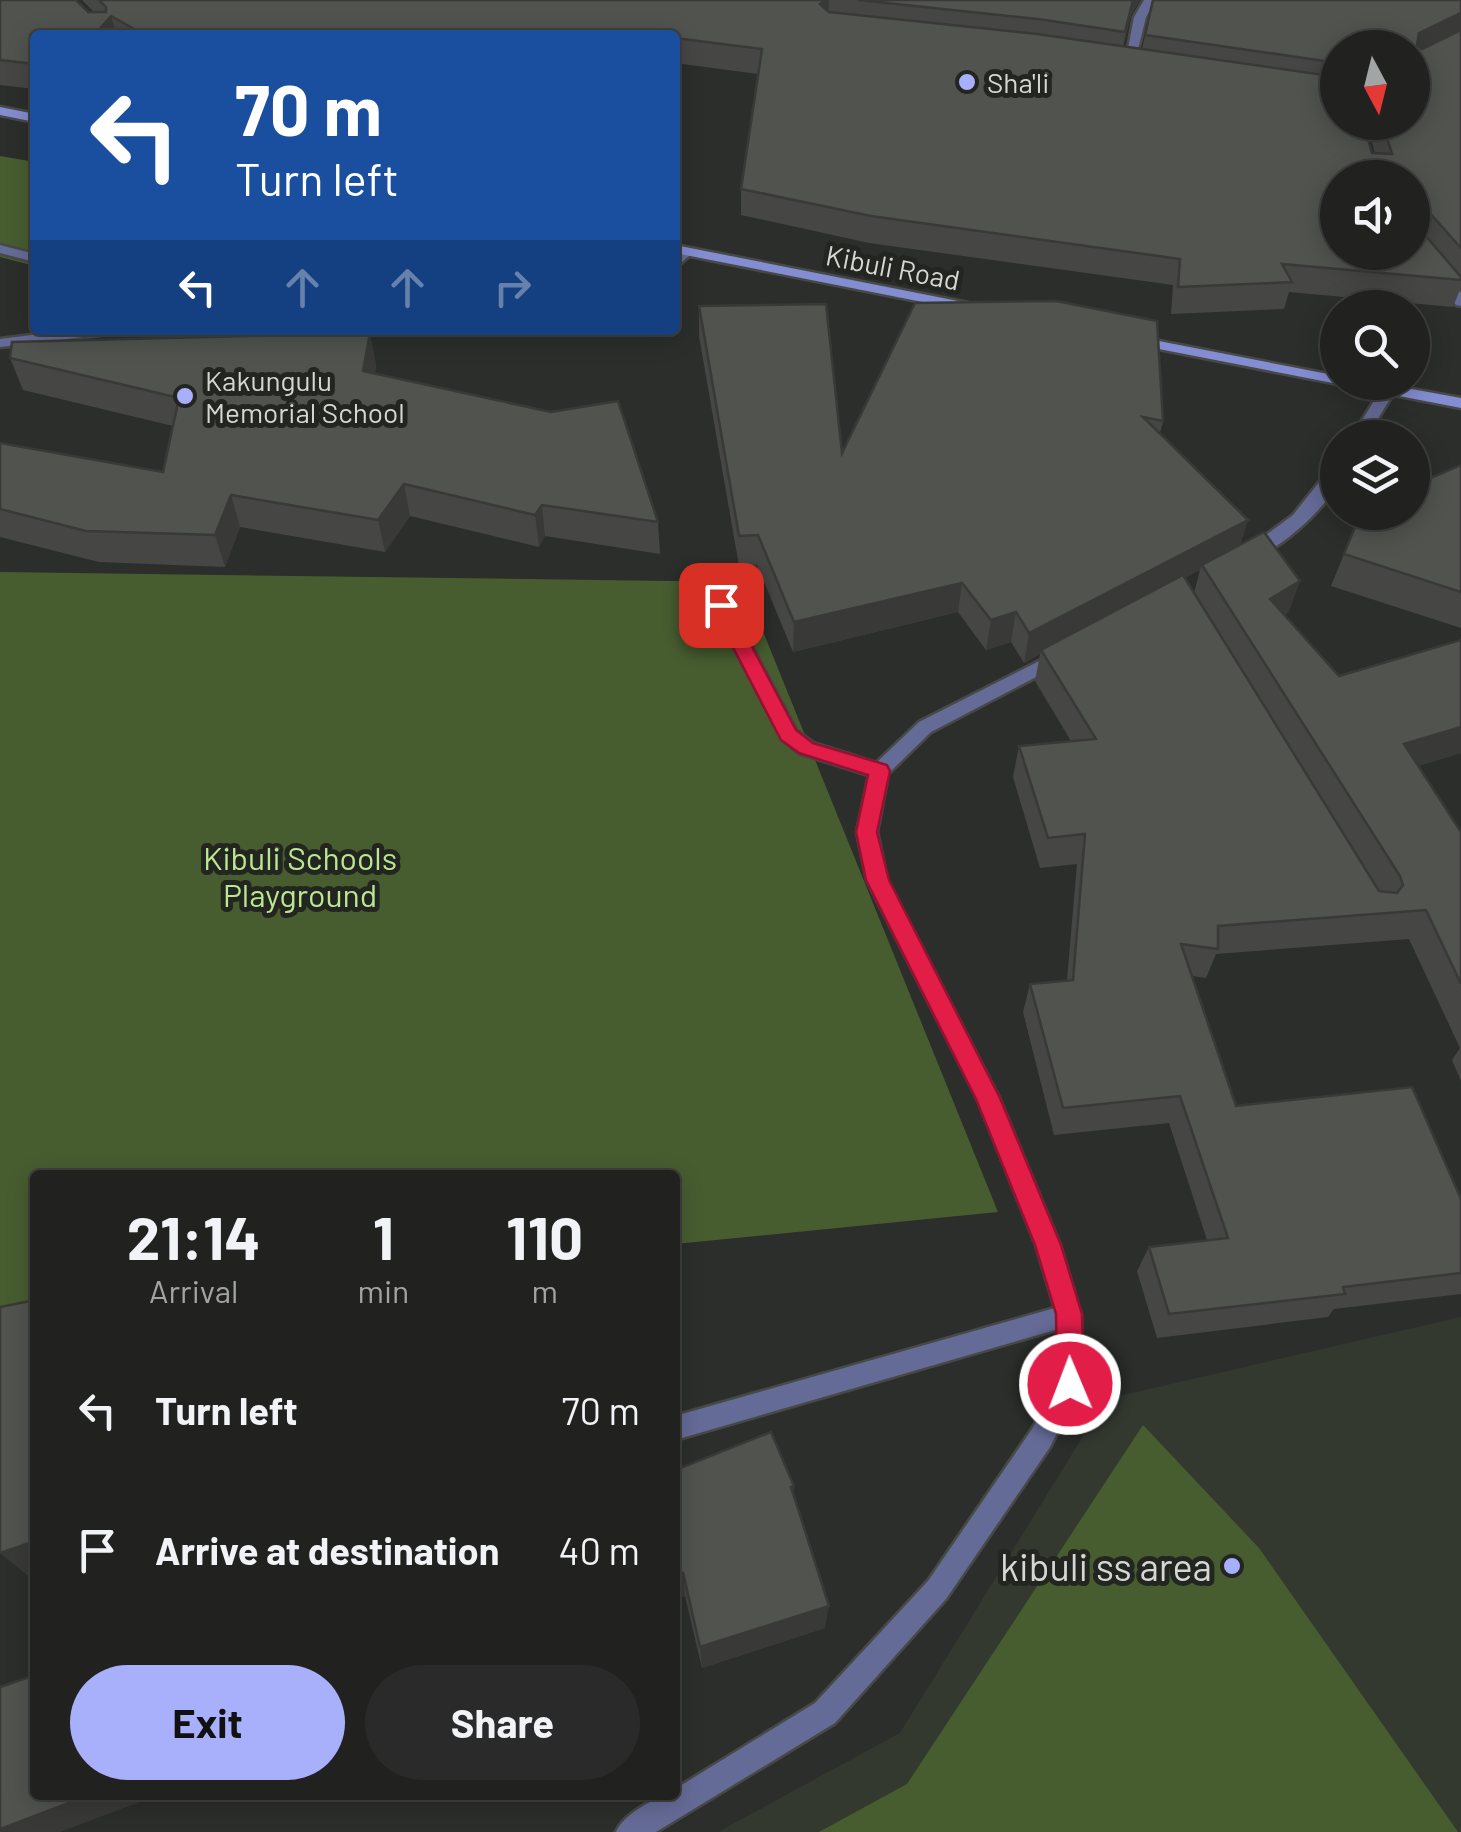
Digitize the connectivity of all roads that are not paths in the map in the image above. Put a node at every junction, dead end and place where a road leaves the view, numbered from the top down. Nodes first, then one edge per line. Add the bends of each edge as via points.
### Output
1 (1150, 0) edge
2 (1110, 63) edge
3 (1128, 66) junction
4 (1148, 69) edge
5 (0, 111) edge
6 (30, 117) edge
7 (0, 249) edge
8 (681, 250) edge
9 (30, 257) edge
10 (1430, 265) edge
11 (1461, 302) edge
12 (984, 311) edge
13 (66, 335) edge
14 (1122, 338) edge
15 (0, 343) edge
16 (1320, 377) edge
17 (1430, 398) edge
18 (1461, 403) edge
19 (1320, 493) edge
20 (1240, 560) edge
21 (721, 605) dead end
22 (1072, 651) edge
23 (879, 771) junction
24 (1069, 1314) junction
25 (680, 1427) edge
26 (630, 1832) edge

1 - 3 street
2 - 3 street
3 - 4 street
5 - 6 street
7 - 9 street
8 - 12 street, Kibuli Road
10 - 11 street
13 - 15 street
14 - 16 street
17 - 18 street
19 - 20 street via 1270,544
21 - 23 street via 789,735 806,748
22 - 23 street via 924,726
23 - 24 street via 866,832 878,880 988,1098
24 - 25 street
24 - 26 street via 1070,1384 937,1590 825,1713

